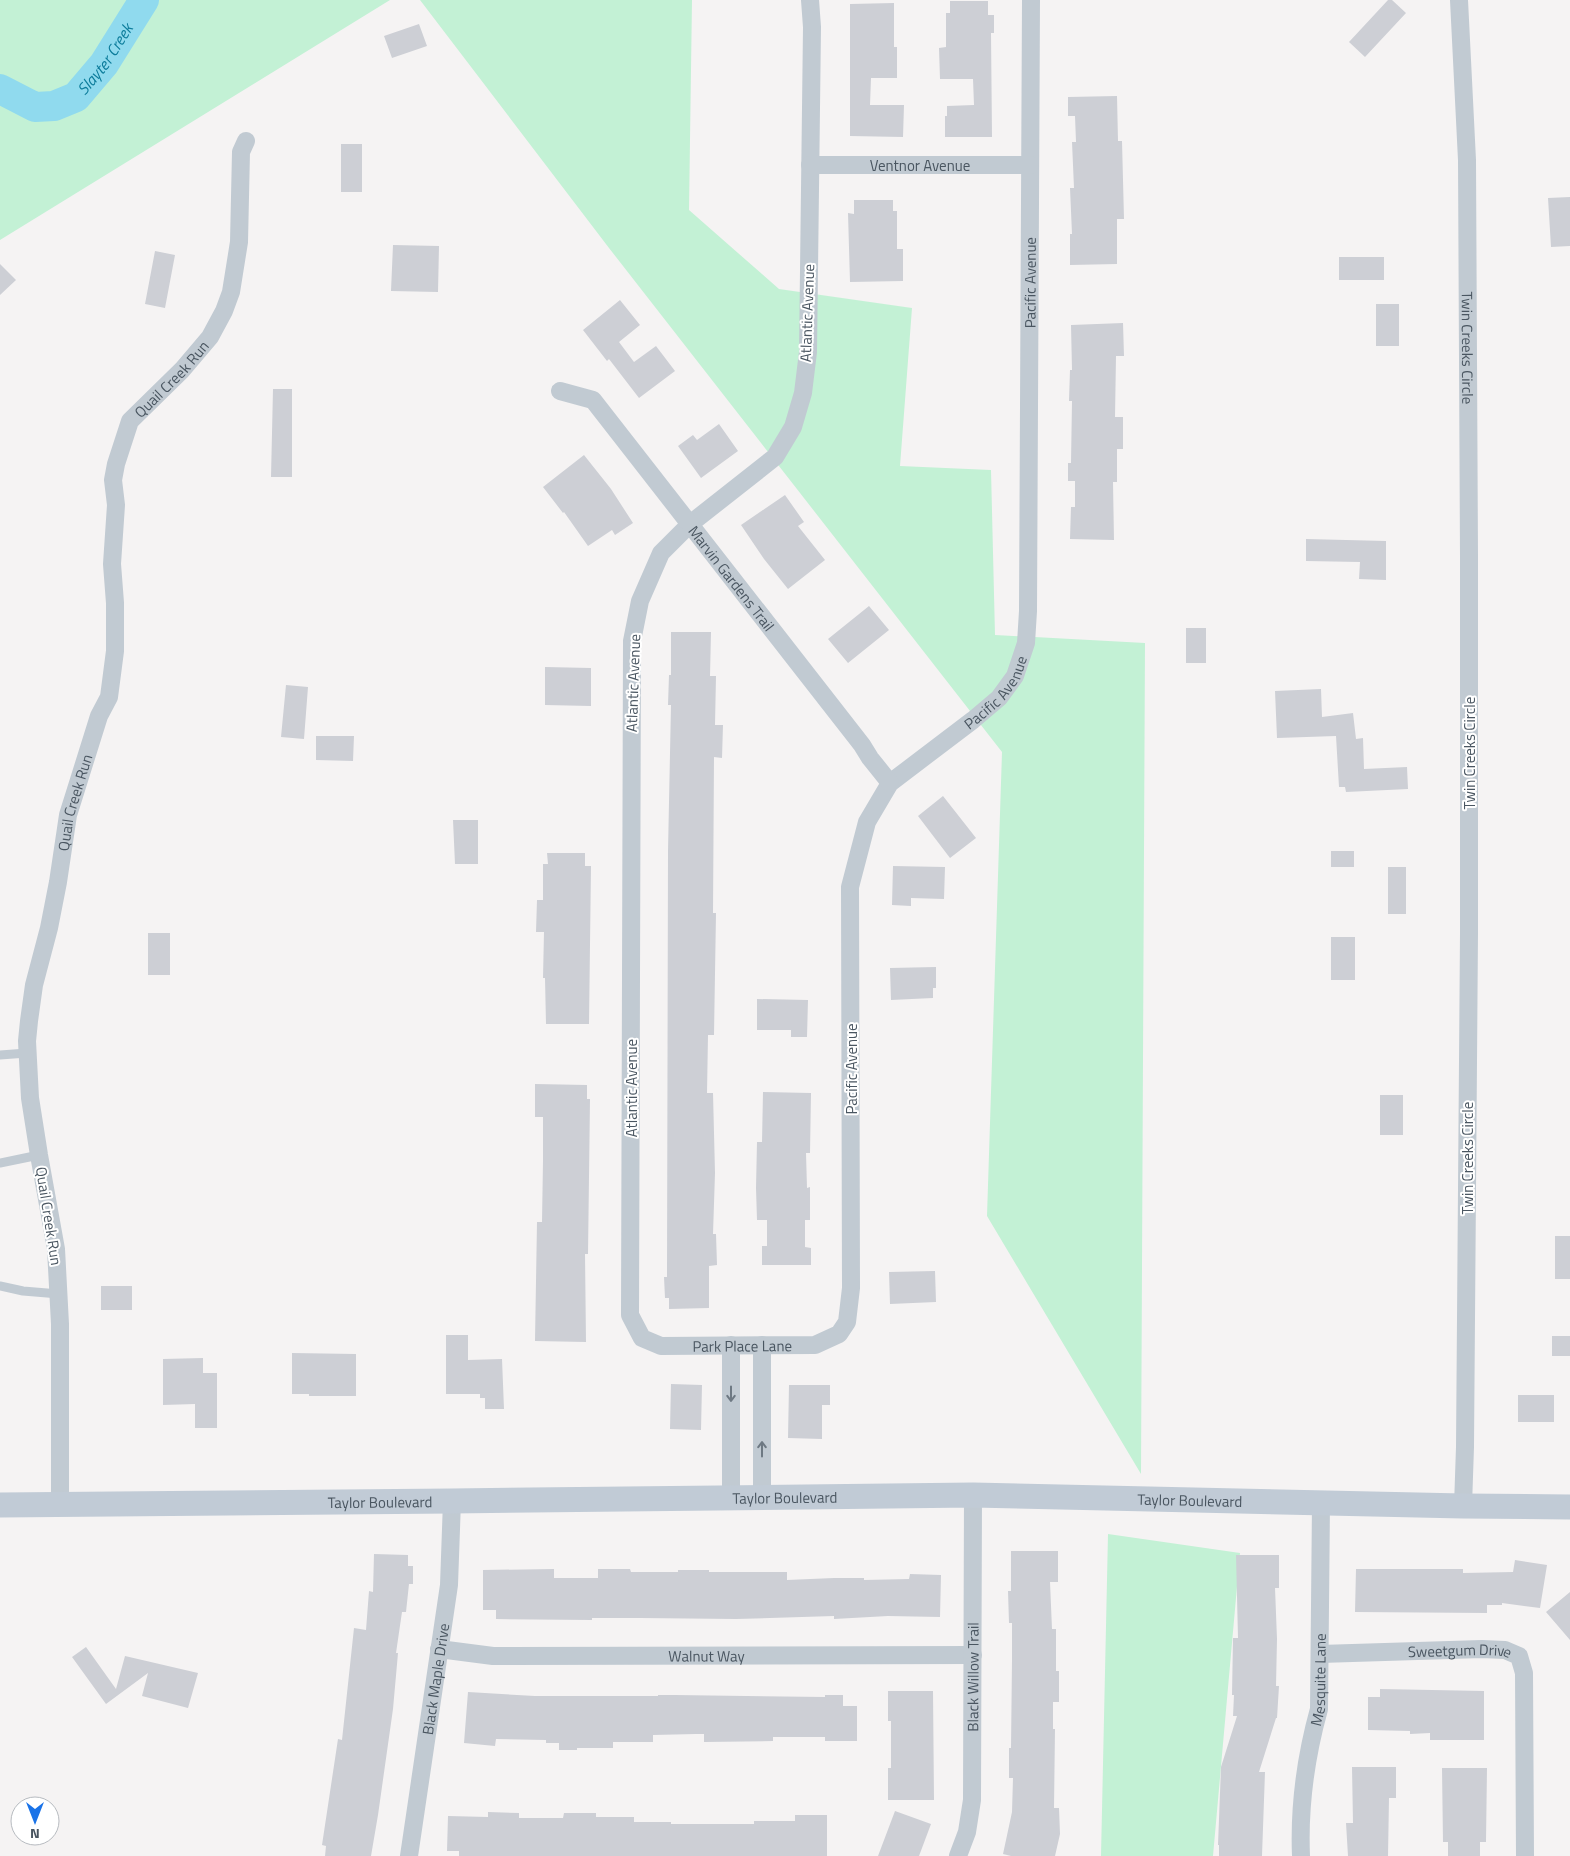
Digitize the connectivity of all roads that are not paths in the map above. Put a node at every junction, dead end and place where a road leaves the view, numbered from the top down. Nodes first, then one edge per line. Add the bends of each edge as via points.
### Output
1 (810, 0) edge
2 (1030, 0) edge
3 (1459, 0) edge
4 (246, 140) dead end
5 (1030, 165) junction
6 (810, 166) junction
7 (560, 390) dead end
8 (690, 524) junction
9 (890, 783) junction
10 (28, 1053) junction
11 (0, 1055) edge
12 (39, 1155) junction
13 (0, 1163) edge
14 (0, 1286) edge
15 (59, 1294) junction
16 (839, 1334) joint
17 (642, 1338) joint
18 (731, 1345) junction
19 (762, 1345) junction
20 (973, 1495) junction
21 (762, 1497) junction
22 (731, 1498) junction
23 (452, 1501) junction
24 (1321, 1503) junction
25 (0, 1504) edge
26 (60, 1504) junction
27 (1463, 1506) junction
28 (1570, 1507) edge
29 (439, 1649) junction
30 (1320, 1654) junction
31 (972, 1655) junction
32 (409, 1856) edge
33 (958, 1856) edge
34 (1301, 1856) edge
35 (1525, 1856) edge

1 - 6 street, Atlantic Avenue
2 - 5 street, Pacific Avenue
3 - 27 street, Twin Creeks Circle via 1467,160 1469,556 1469,995
4 - 10 street, Quail Creek Run via 241,152 239,242 231,292 224,310 210,337 130,421 116,464 112,564 115,651 109,697 68,816 49,928 34,985
5 - 6 street, Ventnor Avenue
5 - 9 street, Pacific Avenue via 1026,643 1015,676 998,698
6 - 8 street, Atlantic Avenue via 808,352 803,393 793,427 775,457
7 - 8 street, Marvin Gardens Trail via 593,400
8 - 9 street, Marvin Gardens Trail
8 - 17 street, Atlantic Avenue via 661,553 640,601 632,641 630,1315
9 - 16 street, Pacific Avenue via 867,822 850,887 852,1288 847,1322
10 - 11 lane
10 - 12 street, Quail Creek Run via 30,1098
12 - 13 lane
12 - 15 street, Quail Creek Run via 56,1249
14 - 15 lane
15 - 26 street, Quail Creek Run
16 - 19 street, Park Place Lane via 815,1345
17 - 18 street, Park Place Lane via 661,1346
18 - 19 street, Park Place Lane
18 -> 22 street
21 -> 19 street
20 - 21 street, Taylor Boulevard
20 - 24 street, Taylor Boulevard
20 - 31 street, Black Willow Trail
21 - 22 street, Taylor Boulevard
22 - 23 street, Taylor Boulevard
23 - 26 street, Taylor Boulevard
23 - 29 street, Black Maple Drive via 449,1585
24 - 27 street, Taylor Boulevard
24 - 30 street, Mesquite Lane
25 - 26 street, Taylor Boulevard
27 - 28 street, Taylor Boulevard
29 - 31 street, Walnut Way via 493,1656
29 - 32 street, Black Maple Drive
30 - 34 street, Mesquite Lane via 1319,1709 1303,1795
30 - 35 street, Sweetgum Drive via 1482,1649 1505,1650 1519,1656 1524,1673
31 - 33 street, Black Willow Trail via 972,1800 967,1832

